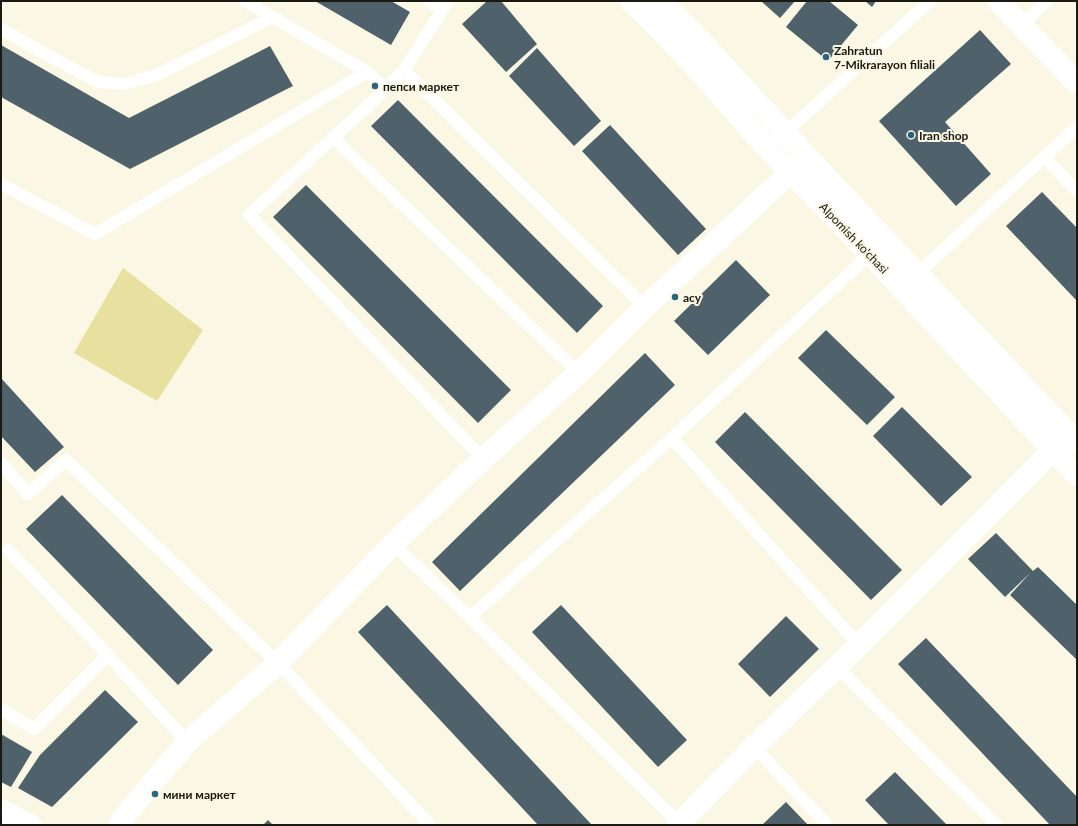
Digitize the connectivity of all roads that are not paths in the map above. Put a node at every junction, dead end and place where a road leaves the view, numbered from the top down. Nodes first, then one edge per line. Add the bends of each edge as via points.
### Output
1 (246, 1) edge
2 (429, 1) edge
3 (631, 1) edge
4 (660, 1) edge
5 (930, 1) edge
6 (998, 1) edge
7 (1047, 1) edge
8 (445, 5) edge
9 (273, 17) junction
10 (1021, 25) junction
11 (1, 29) edge
12 (404, 70) junction
13 (367, 72) junction
14 (1077, 83) edge
15 (386, 89) junction
16 (1077, 127) edge
17 (785, 133) junction
18 (333, 138) junction
19 (768, 149) junction
20 (1044, 157) junction
21 (809, 158) junction
22 (791, 172) junction
23 (1, 184) edge
24 (1077, 191) edge
25 (870, 254) junction
26 (917, 274) junction
27 (645, 307) junction
28 (579, 373) junction
29 (1070, 436) edge
30 (672, 438) junction
31 (1053, 450) junction
32 (483, 459) junction
33 (1, 463) edge
34 (1077, 474) edge
35 (393, 544) junction
36 (8, 550) dead end
37 (470, 617) junction
38 (859, 645) junction
39 (108, 655) junction
40 (278, 663) junction
41 (837, 667) junction
42 (1, 709) edge
43 (187, 742) junction
44 (754, 747) junction
45 (1, 810) edge
46 (679, 824) edge
47 (30, 825) edge
48 (119, 825) edge
49 (430, 825) edge
50 (827, 825) edge
51 (996, 825) edge

1 - 9 lane
2 - 8 lane
3 - 19 street, Alpomish ko'chasi via 693,64
4 - 17 street
5 - 17 lane
6 - 10 street
7 - 10 lane
8 - 12 lane
9 - 11 lane via 157,75 124,84 99,82
9 - 13 lane
10 - 14 street
12 - 15 lane
12 - 27 lane
13 - 15 lane
13 - 23 lane via 95,234
15 - 18 lane
16 - 20 lane
17 - 19 lane
17 - 21 street
18 - 28 lane
18 - 32 lane via 248,214
19 - 22 street, Alpomish ko'chasi
20 - 24 lane
20 - 26 lane
21 - 22 street
21 - 26 street
22 - 25 street, Alpomish ko'chasi
22 - 27 street
25 - 30 lane
25 - 31 street, Alpomish ko'chasi
26 - 29 street
27 - 28 street
28 - 32 street
29 - 31 street
30 - 37 lane
30 - 38 lane
31 - 34 street, Alpomish ko'chasi
31 - 38 street
32 - 35 street
33 - 40 lane via 28,494 66,460
35 - 37 lane
35 - 40 street
36 - 39 lane
37 - 46 lane
38 - 41 street
39 - 42 lane via 34,729
39 - 43 lane
40 - 43 street
40 - 49 lane
41 - 44 street
41 - 51 lane
43 - 48 street
44 - 46 street
44 - 50 lane
45 - 47 street

